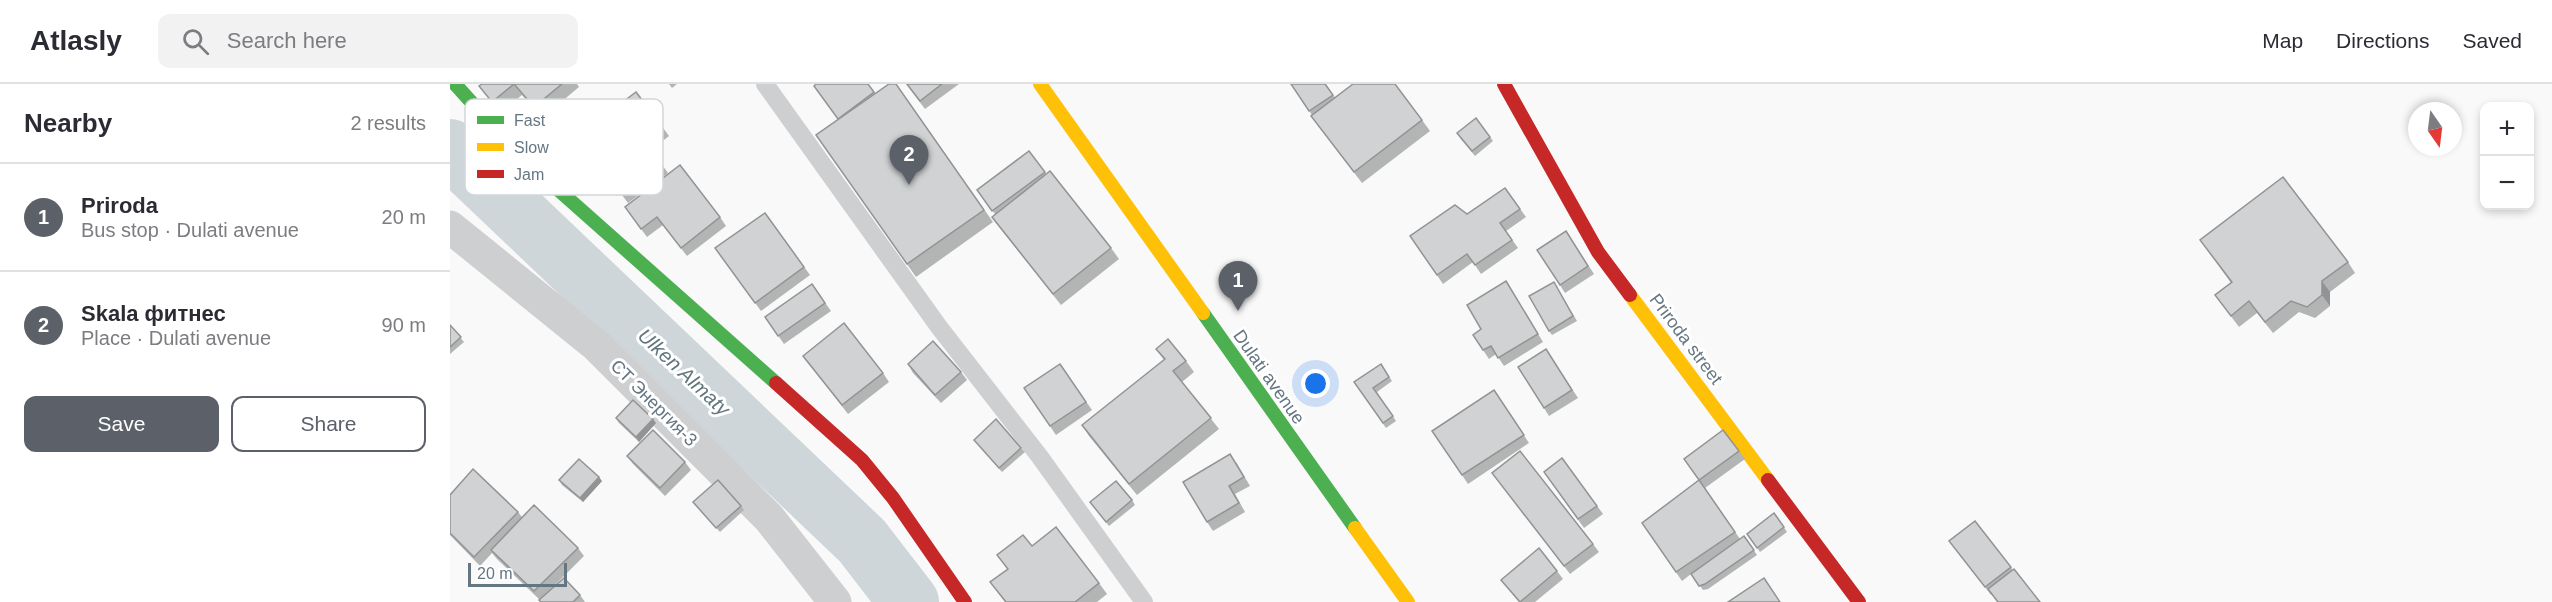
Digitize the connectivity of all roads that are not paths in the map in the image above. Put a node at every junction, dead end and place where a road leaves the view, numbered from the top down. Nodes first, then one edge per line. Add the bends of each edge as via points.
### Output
1 (455, 84) edge
2 (765, 84) edge
3 (1040, 84) edge
4 (1503, 84) edge
5 (468, 99) edge
6 (564, 195) edge
7 (450, 226) edge
8 (835, 602) edge
9 (965, 602) edge
10 (1144, 602) edge
11 (1408, 602) edge
12 (1858, 602) edge

1 - 5 street
2 - 10 lane via 939,327 1040,457
3 - 11 street, Dulati avenue
4 - 12 street, Priroda street via 1599,252
6 - 9 street via 862,460
7 - 8 street, СТ Энергия-3 via 597,346 769,518

